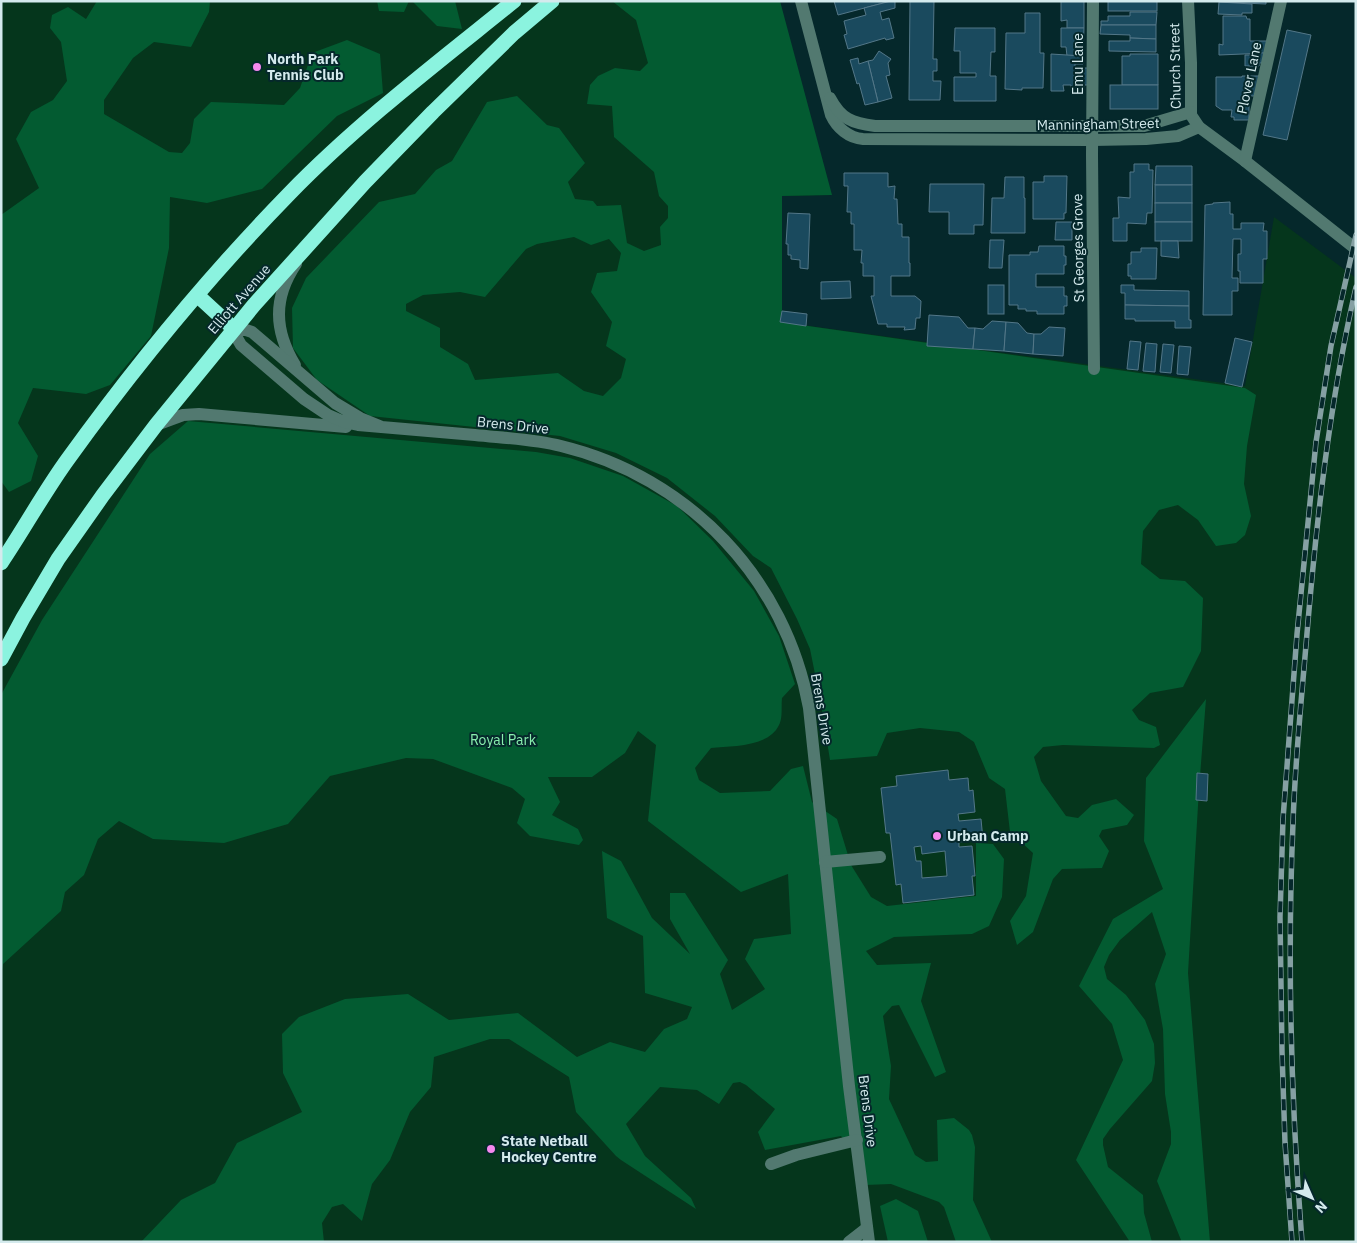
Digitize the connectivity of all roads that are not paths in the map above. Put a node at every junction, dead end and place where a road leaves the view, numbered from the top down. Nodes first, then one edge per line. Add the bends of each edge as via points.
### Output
1 (514, 1) edge
2 (552, 1) edge
3 (801, 1) edge
4 (1093, 1) edge
5 (1188, 1) edge
6 (1281, 1) edge
7 (1191, 112) junction
8 (837, 117) junction
9 (1092, 126) junction
10 (1199, 127) junction
11 (1092, 140) junction
12 (1245, 161) junction
13 (330, 221) junction
14 (1356, 249) edge
15 (197, 295) junction
16 (234, 329) junction
17 (1094, 369) dead end
18 (303, 376) junction
19 (156, 425) junction
20 (378, 427) junction
21 (1, 563) edge
22 (1, 658) edge
23 (880, 857) dead end
24 (825, 862) junction
25 (857, 1140) junction
26 (771, 1164) dead end
27 (867, 1228) junction
28 (849, 1242) edge
29 (869, 1242) edge

1 - 15 highway via 362,125 290,193
2 - 13 highway, Elliott Avenue via 514,33 433,112
3 - 8 street via 829,111
4 - 9 street, Emu Lane
5 - 7 street, Church Street
6 - 12 street, Plover Lane
7 - 9 street, Manningham Street via 1144,126
7 - 10 street, Church Street
8 - 9 street, Manningham Street via 875,126
8 - 11 street, Manningham Street via 838,127 858,138
9 - 11 street, St Georges Grove
10 - 11 street, Manningham Street via 1178,136
10 - 12 street
11 - 17 street, St Georges Grove
12 - 14 street
13 - 16 highway, Elliott Avenue
13 - 18 street via 293,268 280,301 278,313 282,337
15 - 16 highway
15 - 21 highway via 131,374 67,460
16 - 18 street, Brens Drive via 252,332
16 - 19 highway, Elliott Avenue
16 - 20 street, Brens Drive via 241,345 316,408 344,422
18 - 20 street, Brens Drive via 335,403
19 - 20 street via 183,415 199,414
19 - 22 highway, Elliott Avenue via 58,559
20 - 24 street, Brens Drive via 533,440 563,446 625,468 662,488 716,531 747,566 762,589 787,634 798,665 810,718
23 - 24 street
24 - 25 street, Brens Drive
25 - 26 street
25 - 27 street, Brens Drive
27 - 28 street
27 - 29 street, Brens Drive

